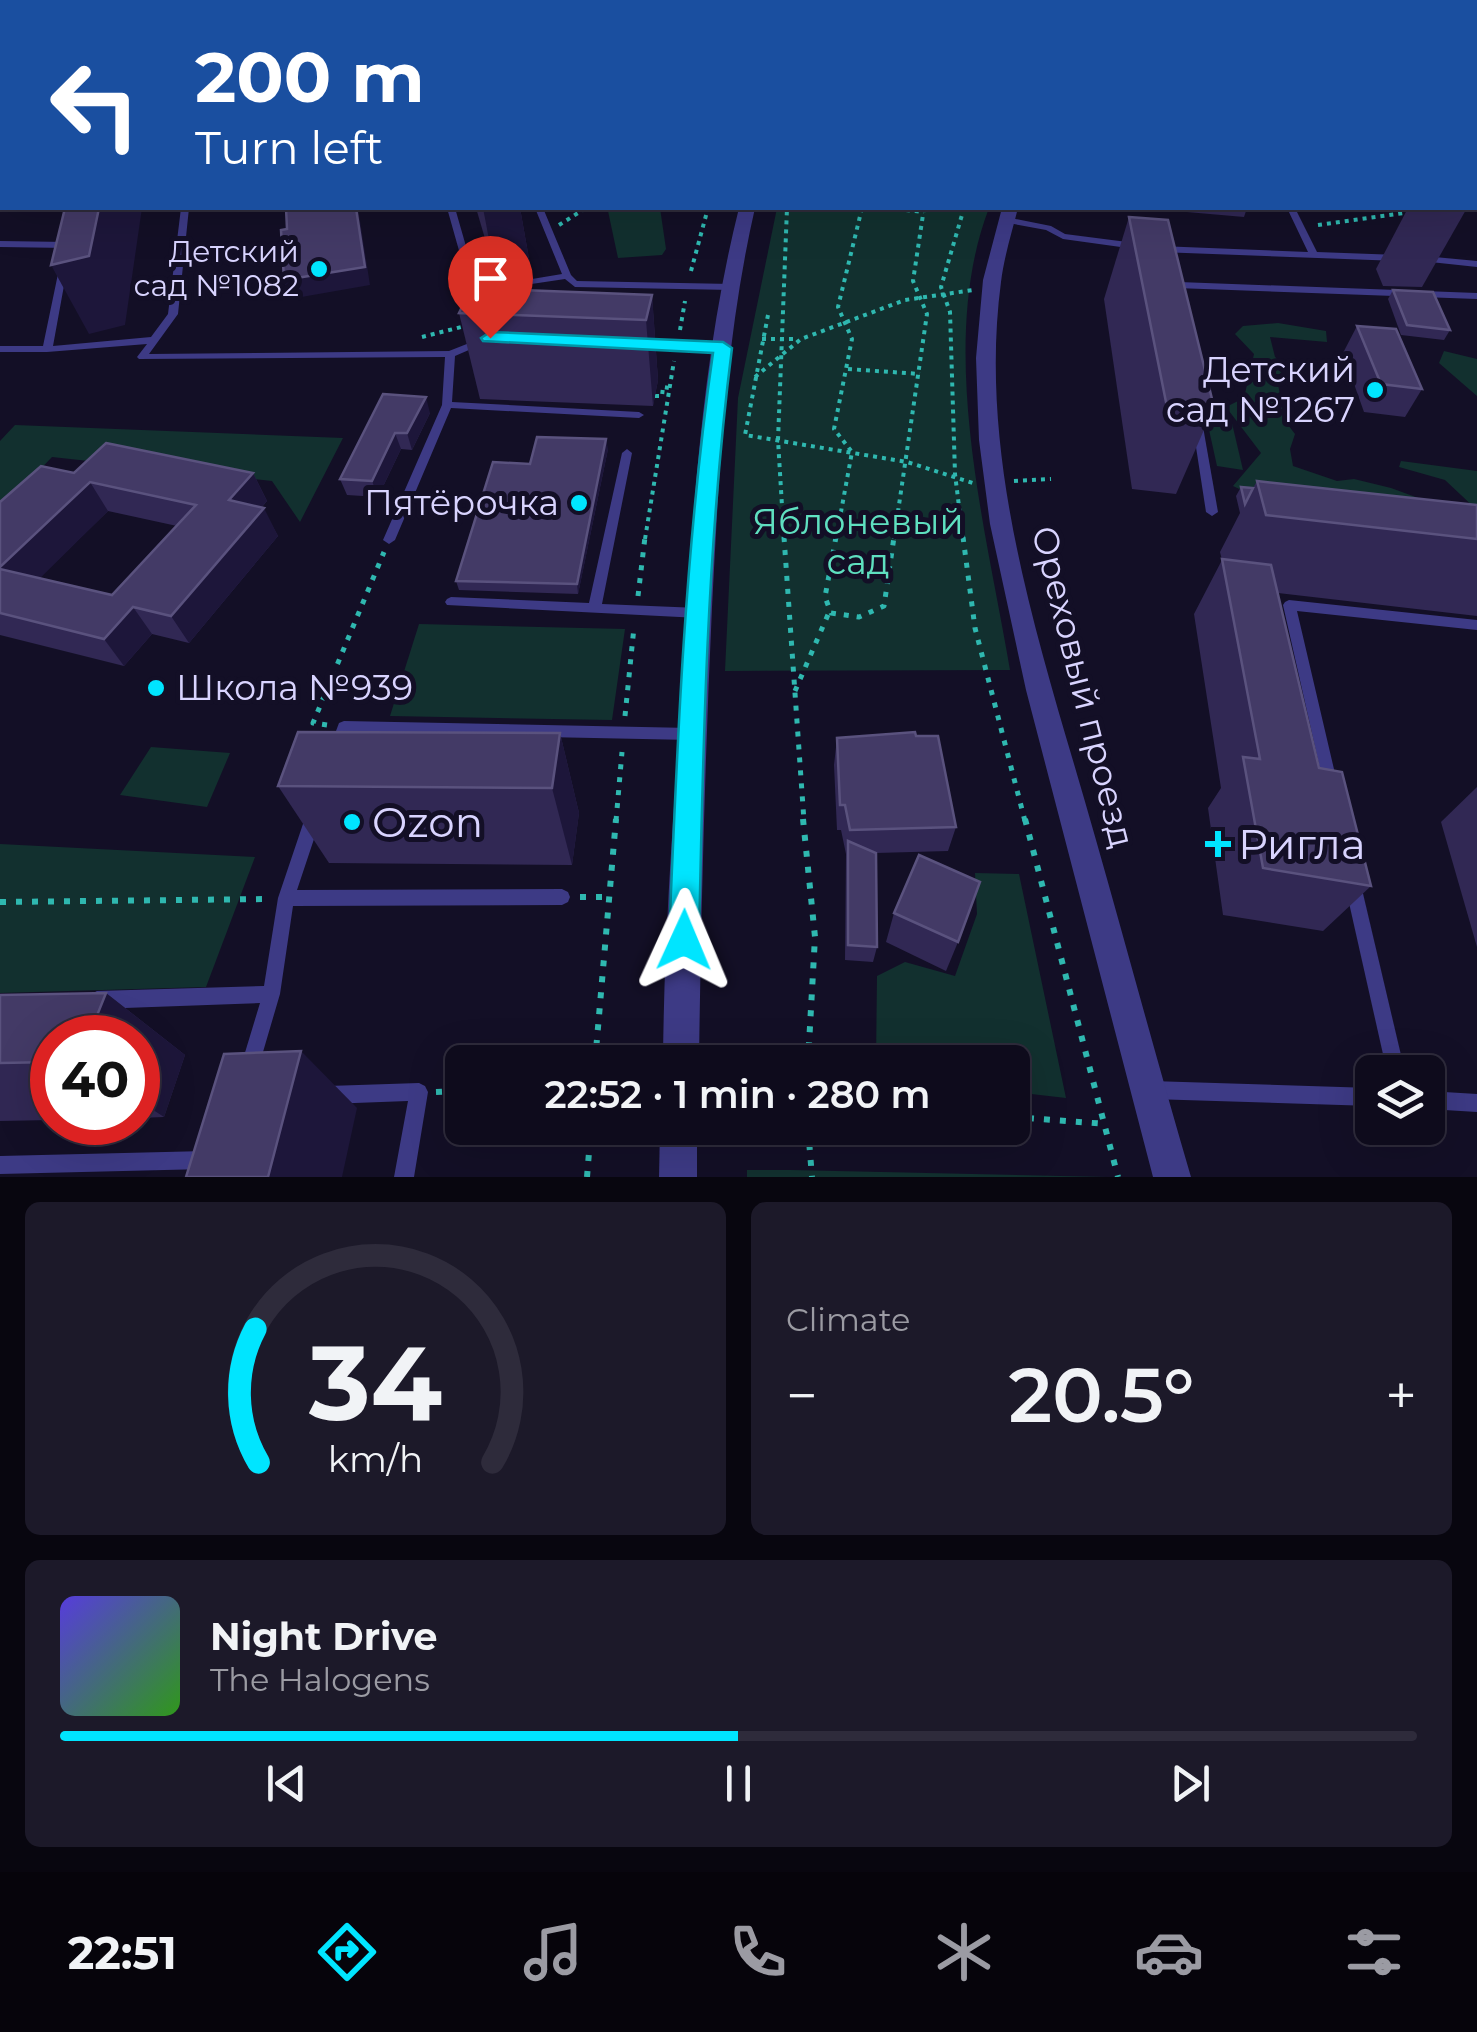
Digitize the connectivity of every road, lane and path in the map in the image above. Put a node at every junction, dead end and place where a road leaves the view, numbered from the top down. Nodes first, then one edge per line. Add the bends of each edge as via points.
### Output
1 (186, 210) edge
2 (452, 210) edge
3 (540, 210) edge
4 (583, 210) edge
5 (707, 210) edge
6 (748, 210) edge
7 (786, 210) edge
8 (862, 210) edge
9 (924, 210) edge
10 (963, 210) edge
11 (1292, 210) edge
12 (1415, 212) dead end
13 (1008, 214) edge
14 (72, 226) edge
15 (1300, 228) junction
16 (549, 231) junction
17 (0, 244) edge
18 (68, 246) junction
19 (1160, 249) junction
20 (1314, 256) junction
21 (1477, 264) edge
22 (978, 274) dead end
23 (567, 276) junction
24 (1176, 285) junction
25 (688, 287) junction
26 (732, 288) junction
27 (944, 294) junction
28 (1477, 296) edge
29 (917, 298) junction
30 (1179, 304) edge
31 (768, 316) dead end
32 (847, 322) junction
33 (490, 338) edge
34 (154, 340) junction
35 (762, 340) junction
36 (781, 340) junction
37 (801, 340) junction
38 (623, 344) edge
39 (677, 346) junction
40 (723, 348) junction
41 (0, 349) edge
42 (47, 349) junction
43 (450, 354) junction
44 (781, 358) junction
45 (847, 369) junction
46 (920, 374) junction
47 (753, 379) junction
48 (669, 388) junction
49 (655, 396) dead end
50 (1194, 399) edge
51 (447, 405) junction
52 (639, 415) dead end
53 (778, 440) junction
54 (852, 452) junction
55 (627, 454) dead end
56 (908, 462) junction
57 (955, 474) junction
58 (972, 483) dead end
59 (1212, 512) dead end
60 (389, 540) joint
61 (450, 602) dead end
62 (595, 607) junction
63 (636, 610) junction
64 (830, 610) junction
65 (699, 612) junction
66 (1477, 625) edge
67 (794, 694) junction
68 (344, 727) junction
69 (624, 732) junction
70 (691, 734) junction
71 (332, 761) edge
72 (321, 795) edge
73 (1334, 800) edge
74 (1347, 858) edge
75 (562, 897) joint
76 (608, 897) junction
77 (286, 898) junction
78 (0, 902) edge
79 (271, 994) junction
80 (77, 1000) edge
81 (596, 1045) edge
82 (682, 1045) edge
83 (809, 1045) edge
84 (1392, 1055) edge
85 (246, 1082) edge
86 (1149, 1090) junction
87 (300, 1096) edge
88 (1355, 1096) edge
89 (1445, 1101) edge
90 (1477, 1104) edge
91 (1030, 1118) edge
92 (1106, 1124) junction
93 (590, 1145) edge
94 (679, 1145) edge
95 (809, 1145) edge
96 (0, 1165) edge
97 (218, 1177) edge
98 (404, 1177) edge
99 (588, 1177) edge
100 (678, 1177) edge
101 (812, 1177) edge
102 (1118, 1177) edge
103 (1172, 1177) edge

1 - 34 lane via 173,314
2 - 23 lane via 474,291
3 - 16 lane
4 - 16 path
5 - 25 path
6 - 26 street
7 - 36 path
8 - 32 path via 838,307
9 - 29 path via 913,280
10 - 27 path
11 - 15 lane
12 - 15 path
13 - 19 lane via 1062,236
13 - 86 street, Ореховый проезд via 994,276 984,399 1000,501 1020,615
14 - 18 lane
15 - 20 lane
16 - 23 lane
17 - 18 lane
18 - 42 lane
19 - 20 lane
19 - 24 lane
20 - 21 lane
22 - 27 path via 977,290
23 - 25 lane via 575,284
24 - 28 lane
24 - 30 lane
25 - 26 lane
25 - 39 path
26 - 40 street
27 - 29 path
27 - 57 path
29 - 32 path
29 - 46 path via 928,314
31 - 35 path
32 - 37 path
32 - 45 path
33 - 43 lane
34 - 42 lane
34 - 43 lane via 142,357
35 - 36 path
35 - 47 path
36 - 37 path
36 - 44 path
37 - 44 path
38 - 39 lane
39 - 40 lane
39 - 48 path
40 - 65 street
41 - 42 lane
43 - 51 lane
44 - 47 path
44 - 53 path
45 - 46 path
45 - 54 path via 834,430
46 - 56 path
47 - 53 path via 744,435
48 - 49 path
48 - 63 path
50 - 59 lane
51 - 52 lane
51 - 60 lane
53 - 54 path
53 - 67 path
54 - 56 path
54 - 64 path via 828,566 824,597
55 - 62 lane
56 - 57 path
56 - 64 path via 884,606 853,618
57 - 58 path
57 - 92 path via 976,628
60 - 68 path via 313,723
61 - 62 lane
62 - 63 lane
63 - 65 lane
63 - 69 path
64 - 67 path
65 - 70 street
66 - 73 lane via 1289,605
67 - 83 path via 815,937
68 - 69 lane
68 - 71 lane
69 - 70 lane
69 - 76 path
70 - 82 street
72 - 77 lane
74 - 84 lane
75 - 76 path
75 - 77 lane
76 - 81 path
77 - 78 path
77 - 79 lane
79 - 80 lane
79 - 85 lane
86 - 88 lane
86 - 103 street, Ореховый проезд
87 - 98 lane via 418,1092
89 - 90 lane
91 - 92 path
92 - 102 path
93 - 99 path
94 - 100 street
95 - 101 path
96 - 97 lane via 223,1159

